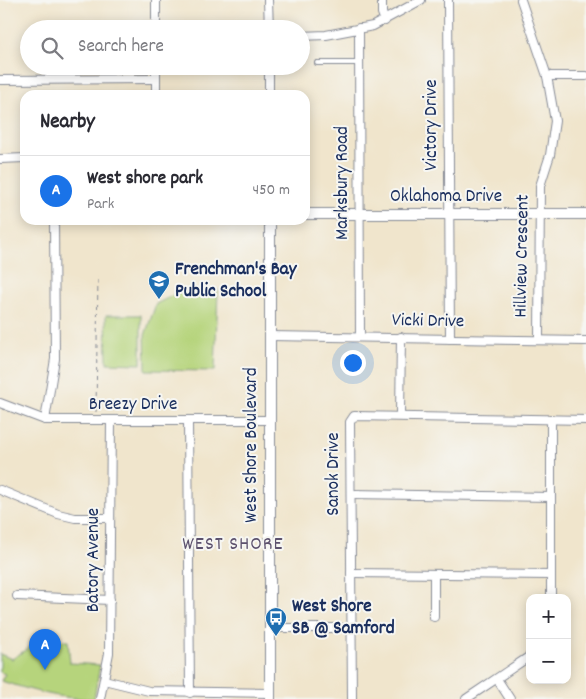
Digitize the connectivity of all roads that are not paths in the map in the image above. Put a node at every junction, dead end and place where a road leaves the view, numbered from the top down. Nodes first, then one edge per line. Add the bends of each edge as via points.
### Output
1 (156, 0) edge
2 (268, 0) edge
3 (382, 0) edge
4 (421, 0) edge
5 (448, 0) edge
6 (521, 0) edge
7 (156, 20) edge
8 (268, 20) edge
9 (385, 21) junction
10 (359, 28) junction
11 (310, 36) edge
12 (318, 63) dead end
13 (359, 63) junction
14 (156, 75) edge
15 (269, 75) edge
16 (547, 76) junction
17 (586, 76) edge
18 (156, 79) junction
19 (0, 80) edge
20 (156, 90) edge
21 (269, 90) edge
22 (20, 158) edge
23 (0, 159) edge
24 (310, 214) edge
25 (358, 214) junction
26 (450, 214) junction
27 (539, 214) junction
28 (586, 214) edge
29 (54, 225) edge
30 (270, 225) edge
31 (270, 336) junction
32 (360, 337) junction
33 (401, 337) junction
34 (450, 339) junction
35 (539, 340) junction
36 (586, 341) edge
37 (0, 403) edge
38 (400, 416) junction
39 (551, 419) junction
40 (45, 420) junction
41 (270, 420) junction
42 (586, 420) edge
43 (111, 421) junction
44 (188, 421) junction
45 (0, 490) edge
46 (351, 494) junction
47 (551, 497) junction
48 (110, 518) junction
49 (351, 573) junction
50 (434, 574) junction
51 (551, 575) junction
52 (551, 594) edge
53 (17, 596) dead end
54 (110, 600) junction
55 (434, 617) dead end
56 (270, 628) junction
57 (351, 628) junction
58 (526, 659) edge
59 (497, 678) junction
60 (104, 680) junction
61 (190, 693) junction
62 (270, 696) edge
63 (100, 699) edge
64 (352, 699) edge
65 (466, 699) edge
66 (510, 699) edge

1 - 7 street
2 - 8 street
3 - 9 street
4 - 9 street
5 - 26 street, Victory Drive
6 - 16 street, Hillview Crescent
9 - 10 street
10 - 11 street
10 - 13 street, Marksbury Road
12 - 13 lane
13 - 25 street, Marksbury Road
14 - 18 street
15 - 21 street
16 - 17 street
16 - 27 street, Hillview Crescent via 555,121 550,155 540,186
18 - 19 street
18 - 20 street
22 - 23 street
24 - 25 street, Oklahoma Drive
25 - 26 street, Oklahoma Drive
25 - 32 street, Marksbury Road
26 - 27 street, Oklahoma Drive
26 - 34 street, Victory Drive
27 - 28 street, Oklahoma Drive
27 - 35 street, Hillview Crescent
29 - 40 street via 56,359
30 - 31 street, West Shore Boulevard
31 - 32 street, Vicki Drive
31 - 41 street, West Shore Boulevard
32 - 33 street, Vicki Drive
33 - 34 street, Vicki Drive
33 - 38 street
34 - 35 street, Vicki Drive
35 - 36 street, Vicki Drive
37 - 40 street, Breezy Drive
38 - 39 street, Sanok Drive
38 - 46 street, Sanok Drive via 354,416 350,422
39 - 42 street, Sanok Drive
39 - 47 street
40 - 43 street, Breezy Drive
41 - 44 street, Breezy Drive
41 - 56 street, West Shore Boulevard
43 - 44 street, Breezy Drive
43 - 48 street, Batory Avenue
44 - 61 street
45 - 48 street via 58,514 75,518
46 - 47 street
46 - 49 street, Sanok Drive
47 - 51 street
48 - 54 street, Batory Avenue
49 - 50 street
49 - 57 street, Sanok Drive
50 - 51 street
50 - 55 street
51 - 52 street
53 - 54 street
54 - 60 street, Batory Avenue via 109,653
56 - 57 street
56 - 62 street, West Shore Boulevard
57 - 64 street, Sanok Drive
58 - 59 street
59 - 65 street
59 - 66 street
60 - 61 street via 149,691
60 - 63 street, Batory Avenue
61 - 62 street

